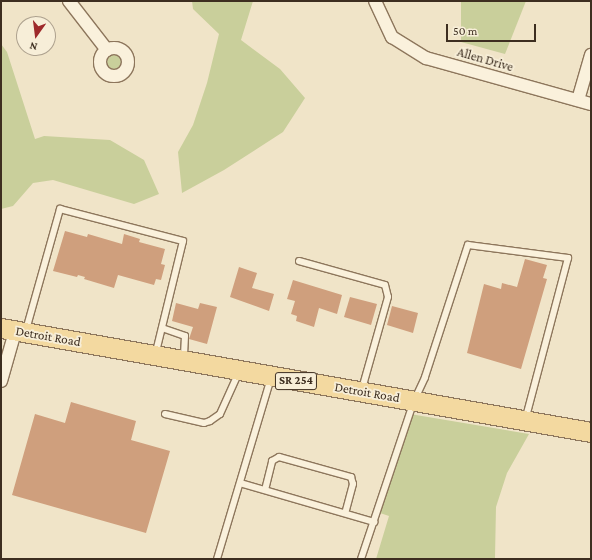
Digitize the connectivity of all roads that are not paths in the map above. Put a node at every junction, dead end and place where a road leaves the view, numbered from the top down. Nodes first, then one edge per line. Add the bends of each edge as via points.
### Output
1 (69, 1) edge
2 (375, 1) edge
3 (107, 50) dead end
4 (591, 55) edge
5 (578, 100) junction
6 (591, 104) edge
7 (299, 261) dead end
8 (162, 328) junction
9 (14, 331) edge
10 (155, 356) junction
11 (183, 361) junction
12 (240, 371) junction
13 (271, 376) junction
14 (1, 381) edge
15 (361, 392) junction
16 (414, 401) junction
17 (165, 414) dead end
18 (525, 421) junction
19 (591, 432) edge
20 (240, 483) junction
21 (265, 490) junction
22 (345, 513) junction
23 (374, 522) junction
24 (217, 559) edge
25 (361, 559) edge

1 - 3 street
2 - 5 street, Allen Drive via 392,37 426,58
4 - 5 street
5 - 6 street, Allen Drive
7 - 15 lane via 385,285 388,297
8 - 9 lane via 183,241 60,209
8 - 10 lane
8 - 11 lane via 185,336
9 - 10 main road, Detroit Road / SR 254
9 - 14 street
10 - 11 main road, Detroit Road / SR 254
11 - 12 main road, Detroit Road / SR 254
12 - 13 main road, Detroit Road / SR 254
12 - 17 lane via 220,414 210,421 204,423
13 - 15 main road, Detroit Road / SR 254
13 - 20 lane
15 - 16 main road, Detroit Road / SR 254
16 - 18 main road, Detroit Road / SR 254
16 - 18 lane via 425,377 468,245 568,258
16 - 23 lane
18 - 19 main road, Detroit Road / SR 254
20 - 21 lane
20 - 24 lane
21 - 22 lane
21 - 22 lane via 272,461 279,457 351,477 353,484
22 - 23 lane
23 - 25 lane

